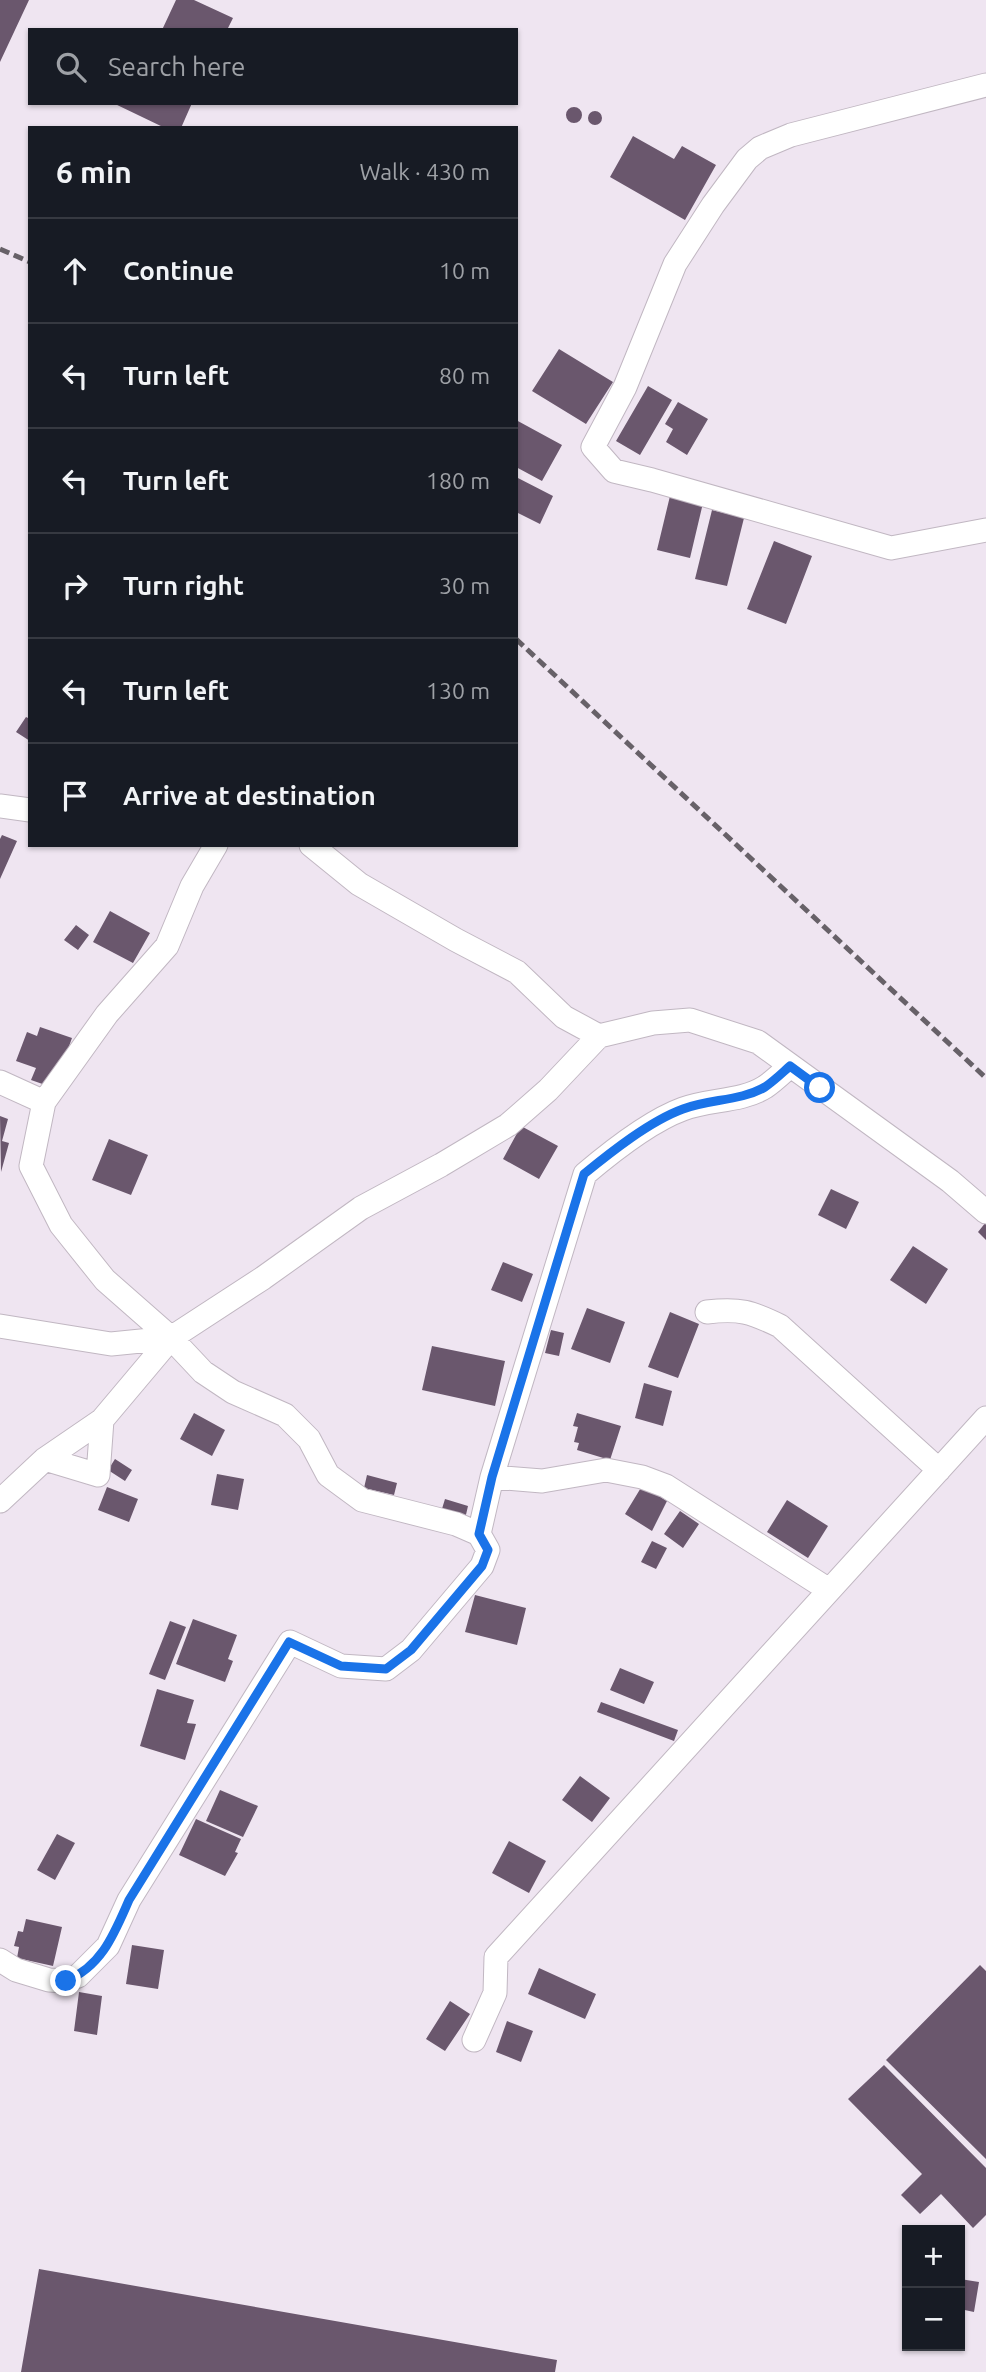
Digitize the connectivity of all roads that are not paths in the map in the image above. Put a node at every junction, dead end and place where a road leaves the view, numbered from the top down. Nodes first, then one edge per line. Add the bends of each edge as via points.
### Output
1 (986, 85) edge
2 (986, 530) edge
3 (0, 806) edge
4 (28, 810) edge
5 (215, 847) edge
6 (313, 847) edge
7 (599, 1037) junction
8 (790, 1066) junction
9 (0, 1082) edge
10 (44, 1102) junction
11 (986, 1212) edge
12 (707, 1312) dead end
13 (0, 1326) edge
14 (171, 1338) junction
15 (986, 1418) edge
16 (102, 1420) junction
17 (45, 1459) junction
18 (939, 1469) junction
19 (492, 1477) junction
20 (0, 1501) edge
21 (479, 1534) junction
22 (830, 1590) junction
23 (0, 1960) edge
24 (474, 2040) dead end

1 - 2 street via 791,135 747,159 675,264 625,387 593,447 614,471 891,548
3 - 4 street
5 - 10 street via 192,886 167,946 107,1014
6 - 7 street via 359,884 517,972 564,1017
7 - 8 street via 653,1023 690,1020 758,1042
7 - 14 street via 508,1125 362,1208
8 - 11 street
8 - 19 street via 765,1087 738,1098 680,1110 612,1151 584,1174
9 - 10 street
10 - 14 street via 32,1166 61,1224 105,1280
12 - 18 street via 731,1309 780,1326
13 - 14 street via 111,1344
14 - 16 street
14 - 21 street via 203,1372 233,1392 285,1415 309,1439 328,1475 362,1500
15 - 18 street
16 - 17 street
16 - 17 street via 98,1475
17 - 20 street
18 - 22 street
19 - 21 street
19 - 22 street via 542,1482 606,1470 642,1477 666,1486
21 - 23 street via 488,1550 482,1566 411,1650 386,1669 341,1666 289,1642 129,1900 108,1946 78,1976 49,1980
22 - 24 street via 496,1957 495,1993

